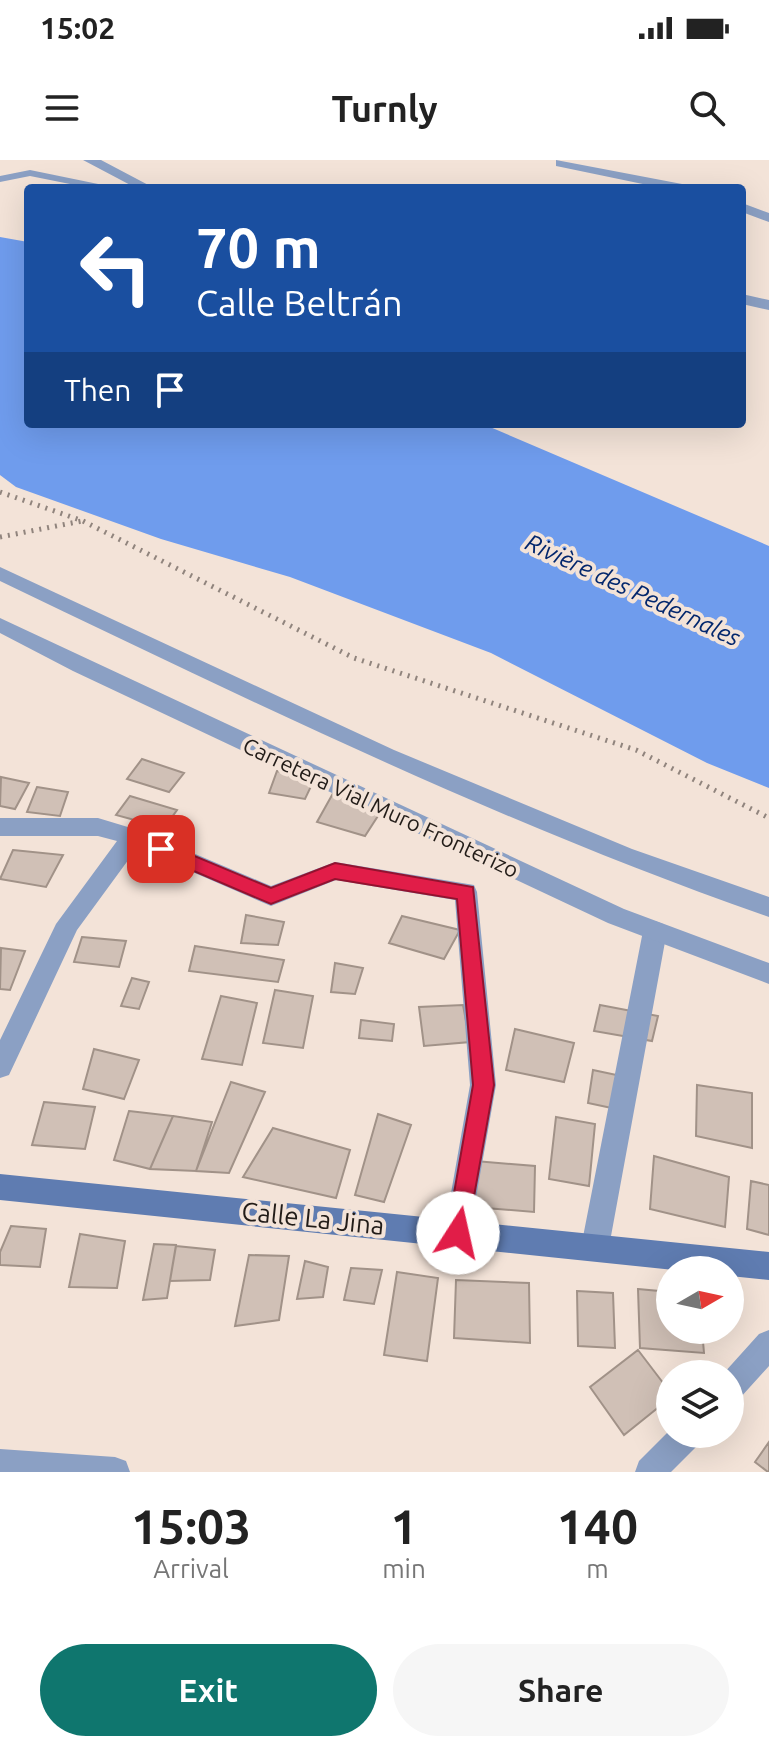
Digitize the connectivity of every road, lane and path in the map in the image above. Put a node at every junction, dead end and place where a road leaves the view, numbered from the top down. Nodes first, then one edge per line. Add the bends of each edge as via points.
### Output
1 (90, 160) edge
2 (559, 162) edge
3 (0, 179) edge
4 (578, 180) dead end
5 (84, 184) edge
6 (139, 184) edge
7 (663, 184) edge
8 (746, 209) edge
9 (769, 218) edge
10 (769, 288) edge
11 (746, 291) edge
12 (746, 300) edge
13 (769, 305) edge
14 (0, 492) edge
15 (83, 521) junction
16 (0, 537) edge
17 (0, 573) edge
18 (0, 625) edge
19 (769, 818) edge
20 (0, 827) edge
21 (133, 837) junction
22 (769, 907) edge
23 (655, 931) junction
24 (769, 974) edge
25 (0, 1067) edge
26 (0, 1187) edge
27 (458, 1233) junction
28 (595, 1247) junction
29 (769, 1266) edge
30 (769, 1344) edge
31 (744, 1372) edge
32 (673, 1448) edge
33 (0, 1464) edge
34 (115, 1472) edge
35 (650, 1472) edge

1 - 6 street
2 - 4 street
2 - 7 street
3 - 5 lane via 30,173
8 - 9 street
10 - 11 street
12 - 13 street
14 - 15 path
15 - 16 path
15 - 19 path via 354,658 636,750
17 - 22 street via 386,756 624,855
18 - 23 street, Carretera Vial Muro Fronterizo
20 - 21 street via 98,827
21 - 25 street via 68,924
21 - 27 street via 271,896 335,871 466,892 483,1085
23 - 24 street, Carretera Vial Muro Fronterizo
23 - 28 street
26 - 27 main road, Calle La Jina
27 - 28 main road, Calle La Jina
28 - 29 main road, Calle La Jina
30 - 31 street
32 - 35 street
33 - 34 street

